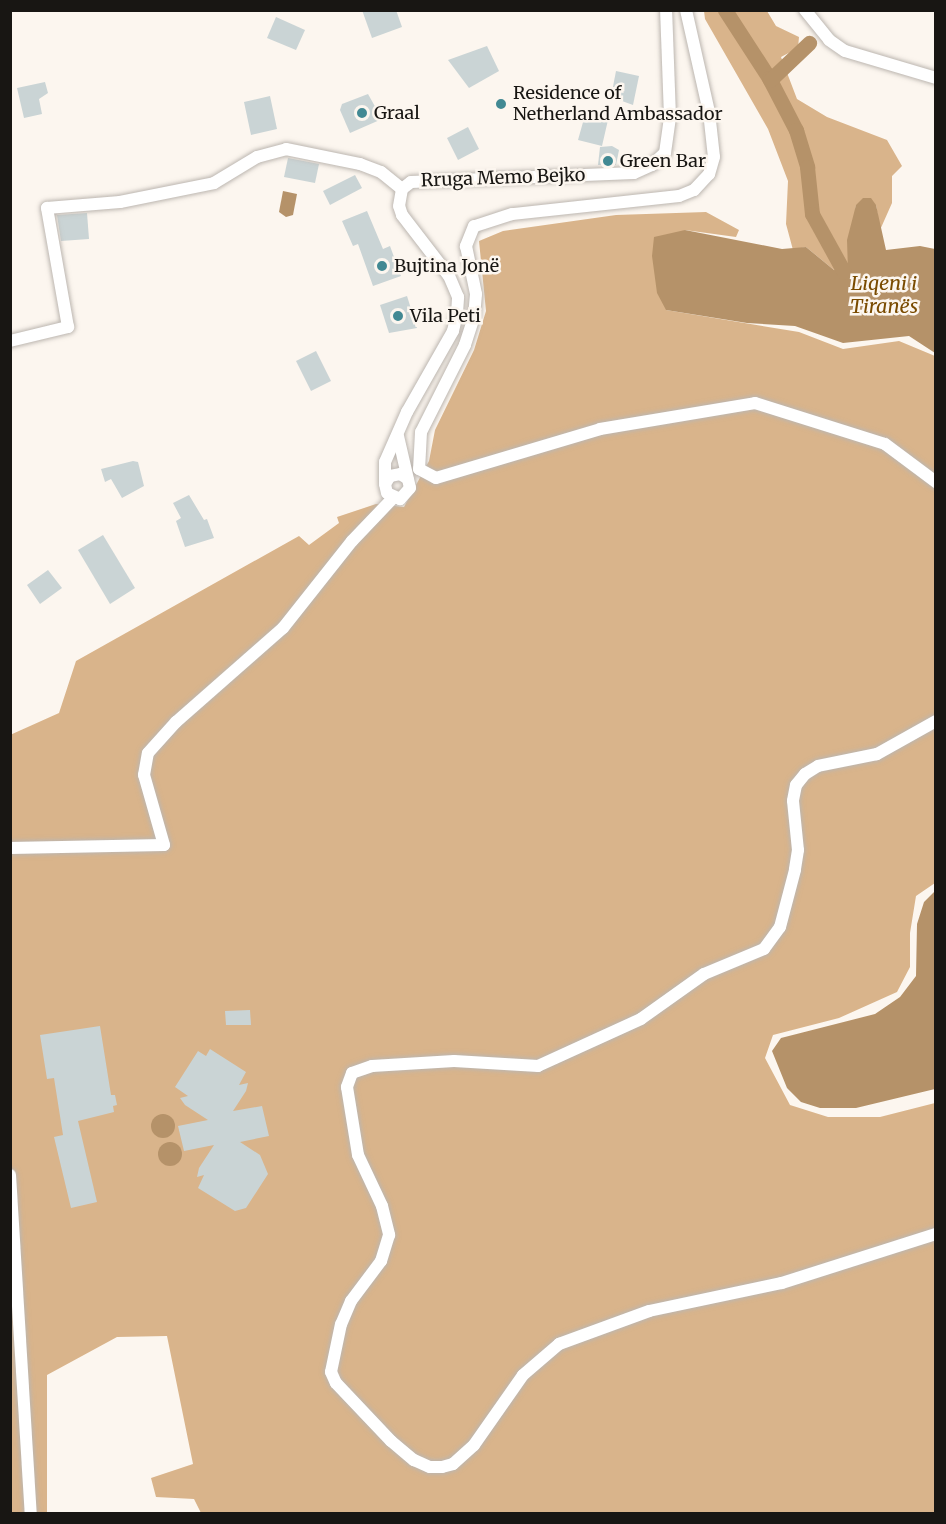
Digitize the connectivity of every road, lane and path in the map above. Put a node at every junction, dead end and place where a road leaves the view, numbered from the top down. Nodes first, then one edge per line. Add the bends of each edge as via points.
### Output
1 (666, 10) edge
2 (686, 10) edge
3 (805, 10) edge
4 (936, 78) edge
5 (402, 189) junction
6 (10, 341) edge
7 (399, 436) junction
8 (408, 479) junction
9 (936, 482) edge
10 (385, 483) junction
11 (393, 498) junction
12 (936, 722) edge
13 (10, 848) edge
14 (10, 1175) edge
15 (936, 1234) edge
16 (31, 1514) edge

1 - 5 street, Rruga Memo Bejko via 670,117 664,153 652,165 634,173 411,182
2 - 9 street via 709,112 714,157 709,174 694,190 679,196 512,214 474,226 466,246 476,294 474,317 465,345 421,432 419,469 436,478 600,429 755,403 885,444
3 - 4 street via 829,40 845,51
5 - 6 street via 381,172 360,164 286,149 257,157 214,183 120,202 47,208 68,327
5 - 7 street, Rruga Memo Bejko via 402,215 449,276 458,305 453,331 406,412
7 - 8 street
7 - 10 street, Rruga Memo Bejko via 385,462
8 - 10 street via 395,474
8 - 11 street via 408,493 400,499
10 - 11 street
11 - 13 street via 283,628 176,722 148,753 144,775 164,845
12 - 15 street via 877,754 818,766 796,785 795,870 780,927 764,949 704,974 641,1019 538,1066 454,1061 372,1066 352,1073 346,1087 358,1155 382,1206 389,1235 381,1261 351,1301 341,1324 331,1372 336,1383 391,1441 414,1460 442,1467 453,1464 474,1445 523,1375 560,1344 649,1311 782,1283
14 - 16 street

